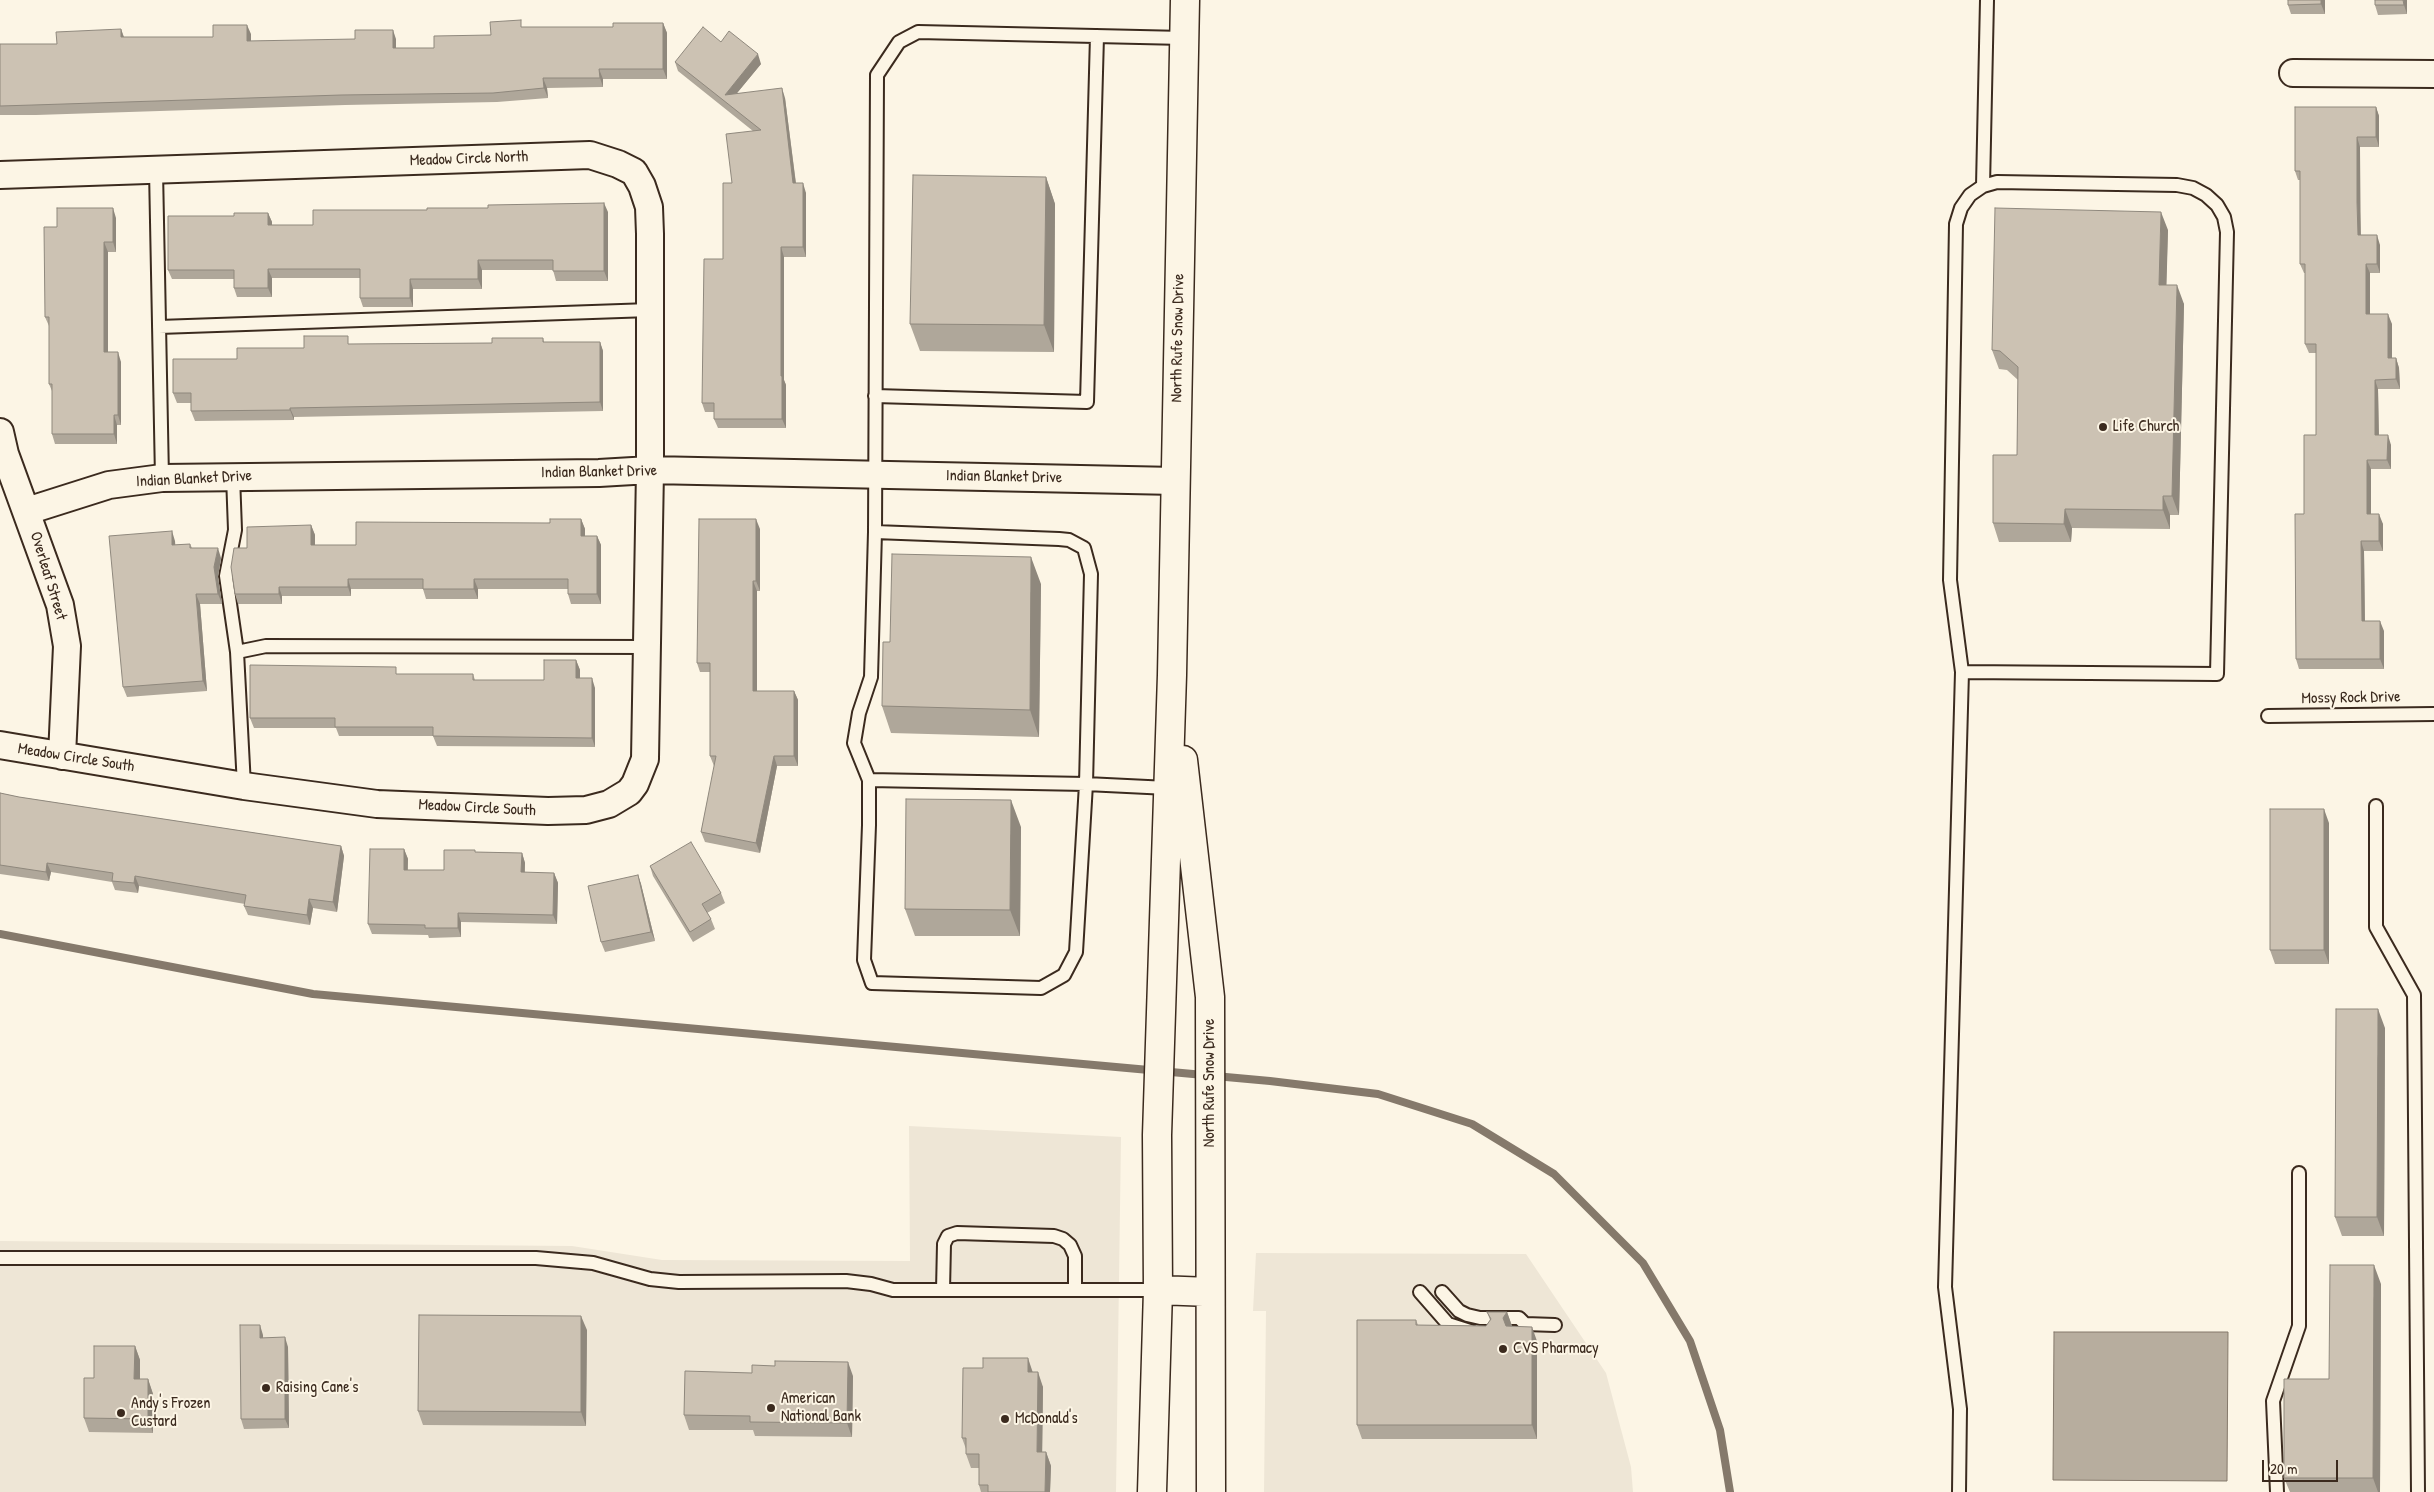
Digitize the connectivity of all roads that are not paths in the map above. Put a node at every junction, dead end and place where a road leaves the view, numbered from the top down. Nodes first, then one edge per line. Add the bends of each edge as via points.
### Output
1 (1184, 0) edge
2 (1987, 0) edge
3 (1097, 36) junction
4 (1184, 38) junction
5 (2293, 74) dead end
6 (2434, 74) edge
7 (156, 170) junction
8 (0, 175) edge
9 (1983, 186) junction
10 (650, 310) junction
11 (159, 327) junction
12 (875, 396) junction
13 (0, 432) edge
14 (650, 470) junction
15 (874, 475) junction
16 (233, 476) junction
17 (162, 478) junction
18 (1176, 481) junction
19 (27, 511) junction
20 (875, 532) junction
21 (647, 647) junction
22 (237, 652) junction
23 (1962, 672) junction
24 (1172, 675) junction
25 (2434, 714) edge
26 (2268, 716) dead end
27 (0, 745) edge
28 (62, 756) junction
29 (869, 780) junction
30 (1086, 784) junction
31 (244, 786) junction
32 (1168, 788) junction
33 (2376, 806) dead end
34 (2299, 1173) dead end
35 (0, 1258) edge
36 (943, 1290) junction
37 (1075, 1290) junction
38 (1158, 1290) junction
39 (1210, 1292) junction
40 (1420, 1292) dead end
41 (1442, 1292) dead end
42 (1480, 1332) edge
43 (1516, 1332) edge
44 (1152, 1492) edge
45 (1211, 1492) edge
46 (1958, 1492) edge
47 (2277, 1492) edge
48 (2418, 1492) edge

1 - 4 main road, North Rufe Snow Drive
2 - 9 lane
3 - 4 lane
3 - 12 lane via 918,32 899,42 877,75
3 - 12 lane via 1087,402
4 - 18 main road, North Rufe Snow Drive
5 - 6 street
7 - 8 street, Meadow Circle North
7 - 10 street, Meadow Circle North via 590,155 634,172 642,186 649,207
7 - 11 lane
9 - 23 lane via 1970,195 1956,224 1950,580
9 - 23 lane via 1997,182 2177,185 2206,194 2224,217 2227,242 2218,674
10 - 11 lane
10 - 14 street, Meadow Circle North
11 - 17 lane
12 - 15 lane
13 - 19 street, Overleaf Street
14 - 15 street, Indian Blanket Drive
14 - 16 street, Indian Blanket Drive
14 - 21 street, Meadow Circle South
15 - 18 street, Indian Blanket Drive
15 - 20 lane
16 - 17 street, Indian Blanket Drive
16 - 22 lane via 235,530 226,576
17 - 19 street, Indian Blanket Drive via 109,485
18 - 24 main road, North Rufe Snow Drive
19 - 28 street, Overleaf Street via 60,605 67,646
20 - 29 lane via 871,677 854,743
20 - 30 lane via 1059,539 1084,548 1091,574
21 - 22 lane via 266,646
21 - 31 street, Meadow Circle South via 645,759 629,792 609,804 586,810 548,811 377,804
22 - 31 lane
23 - 46 lane via 1945,1287 1960,1409
24 - 32 main road, North Rufe Snow Drive
24 - 39 main road, North Rufe Snow Drive via 1210,997
25 - 26 lane, Mossy Rock Drive
27 - 28 street, Meadow Circle South
28 - 31 street, Meadow Circle South
29 - 30 lane
29 - 30 lane via 864,960 872,983 1041,988 1064,975 1076,952
30 - 32 lane
32 - 38 main road, North Rufe Snow Drive via 1157,1135
33 - 48 lane via 2376,927 2414,995
34 - 47 lane via 2299,1326 2273,1401
35 - 36 lane via 536,1258 593,1263 650,1279 680,1282 846,1281 893,1290
36 - 37 lane
36 - 37 lane via 944,1244 948,1236 957,1233 1063,1239 1075,1256
37 - 38 lane
38 - 39 main road
38 - 44 main road, North Rufe Snow Drive
39 - 45 main road, North Rufe Snow Drive
40 - 42 lane via 1448,1324
41 - 43 lane via 1467,1315 1519,1318 1525,1324 1557,1328

